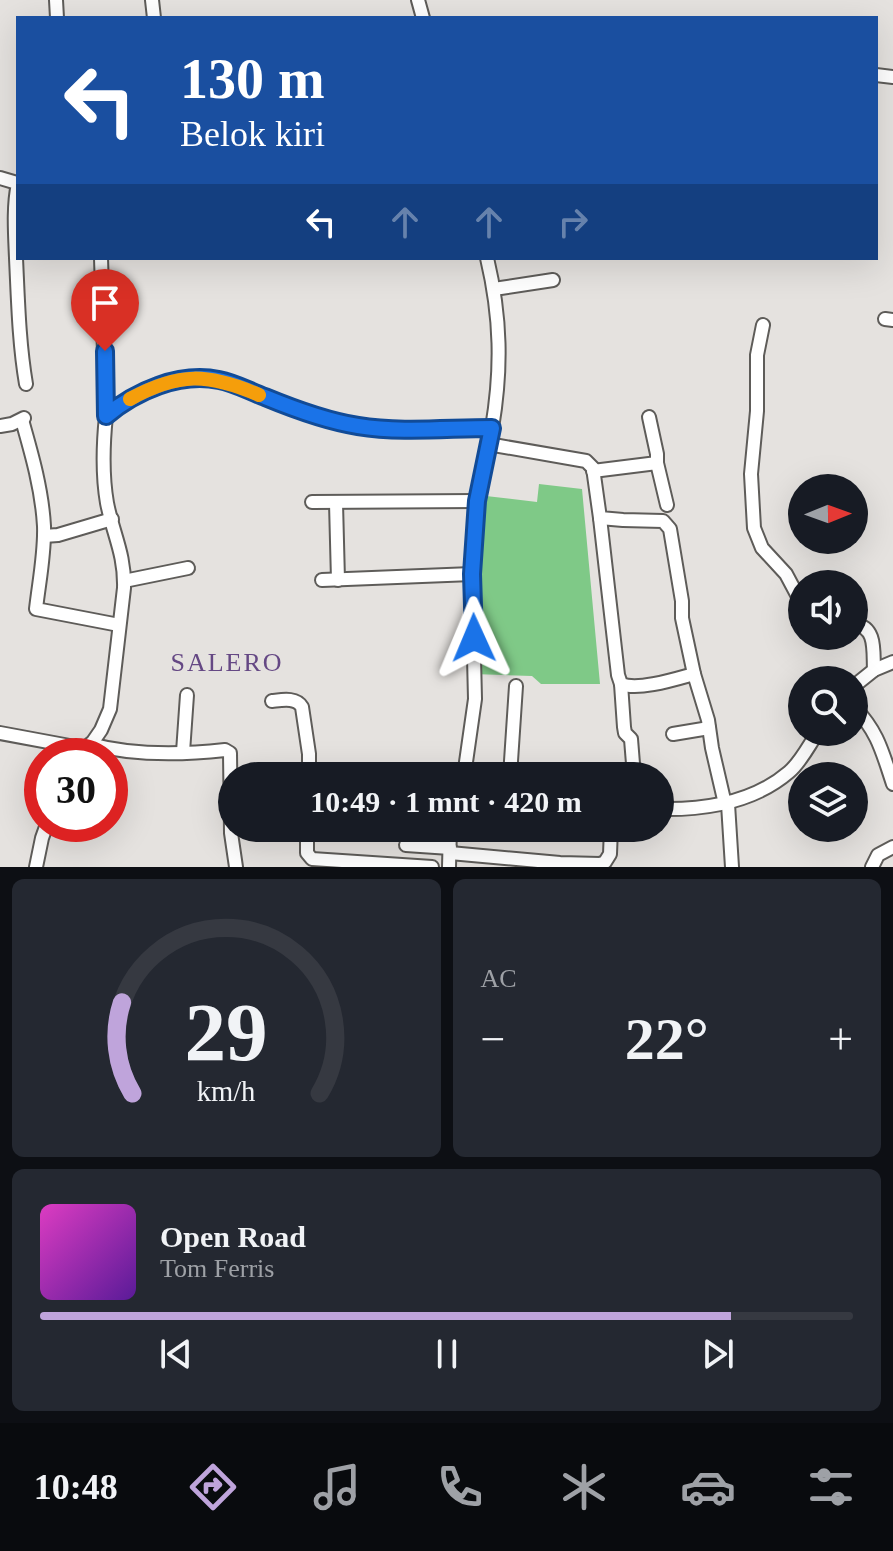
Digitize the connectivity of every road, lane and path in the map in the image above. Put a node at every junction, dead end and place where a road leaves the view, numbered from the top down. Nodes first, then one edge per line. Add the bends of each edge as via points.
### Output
1 (16, 209) edge
2 (16, 246) edge
3 (17, 260) edge
4 (101, 260) edge
5 (487, 260) edge
6 (553, 280) dead end
7 (494, 289) junction
8 (763, 325) dead end
9 (26, 384) dead end
10 (106, 416) junction
11 (649, 417) dead end
12 (0, 426) edge
13 (492, 428) junction
14 (488, 444) junction
15 (657, 463) junction
16 (593, 471) junction
17 (477, 501) junction
18 (312, 502) dead end
19 (336, 503) junction
20 (667, 505) dead end
21 (600, 518) junction
22 (112, 519) junction
23 (44, 536) junction
24 (188, 568) dead end
25 (472, 574) junction
26 (788, 578) edge
27 (322, 580) dead end
28 (338, 580) junction
29 (124, 581) junction
30 (119, 625) junction
31 (868, 630) edge
32 (893, 662) edge
33 (874, 670) junction
34 (694, 674) junction
35 (868, 675) edge
36 (621, 684) junction
37 (516, 686) dead end
38 (187, 695) dead end
39 (272, 701) dead end
40 (868, 723) edge
41 (709, 728) junction
42 (0, 733) edge
43 (673, 734) dead end
44 (25, 738) edge
45 (95, 738) edge
46 (809, 746) edge
47 (128, 752) edge
48 (183, 752) junction
49 (309, 762) edge
50 (466, 762) edge
51 (511, 762) edge
52 (633, 762) edge
53 (893, 784) edge
54 (727, 804) junction
55 (674, 809) edge
56 (41, 842) edge
57 (307, 842) edge
58 (450, 842) edge
59 (610, 842) edge
60 (406, 845) dead end
61 (893, 847) edge
62 (450, 850) junction
63 (532, 864) edge
64 (578, 865) edge
65 (36, 867) edge
66 (236, 867) edge
67 (432, 867) edge
68 (449, 867) edge
69 (732, 867) edge
70 (872, 867) edge

1 - 2 street
3 - 9 street
4 - 10 street
5 - 7 street
6 - 7 street
7 - 13 street via 500,362
8 - 26 street via 751,474 754,528 762,548
10 - 13 street via 166,382 201,378 357,426
10 - 22 street via 103,455
11 - 15 street
12 - 23 street via 23,419
13 - 14 street
14 - 16 street via 586,461
14 - 17 street
15 - 16 street
15 - 20 street
16 - 21 street
17 - 19 street
17 - 25 street
18 - 19 street
19 - 28 street
21 - 34 street via 667,524
21 - 36 street
22 - 23 street
22 - 29 street
23 - 30 street via 36,609
24 - 29 street
25 - 28 street
25 - 50 street via 475,699
27 - 28 street
29 - 30 street
30 - 45 street via 110,709
31 - 33 street
32 - 33 street
33 - 35 street
34 - 36 street
34 - 41 street
36 - 52 street
37 - 51 street
38 - 48 street
39 - 49 street via 300,703
40 - 53 street
41 - 43 street
41 - 54 street
42 - 44 street
46 - 54 street via 788,774
47 - 48 street
48 - 66 street via 230,753
54 - 55 street
54 - 69 street
56 - 65 street
57 - 67 street via 312,859
58 - 62 street
59 - 64 street via 605,862
60 - 62 street
61 - 70 street via 878,855
62 - 63 street
62 - 68 street
63 - 64 street

